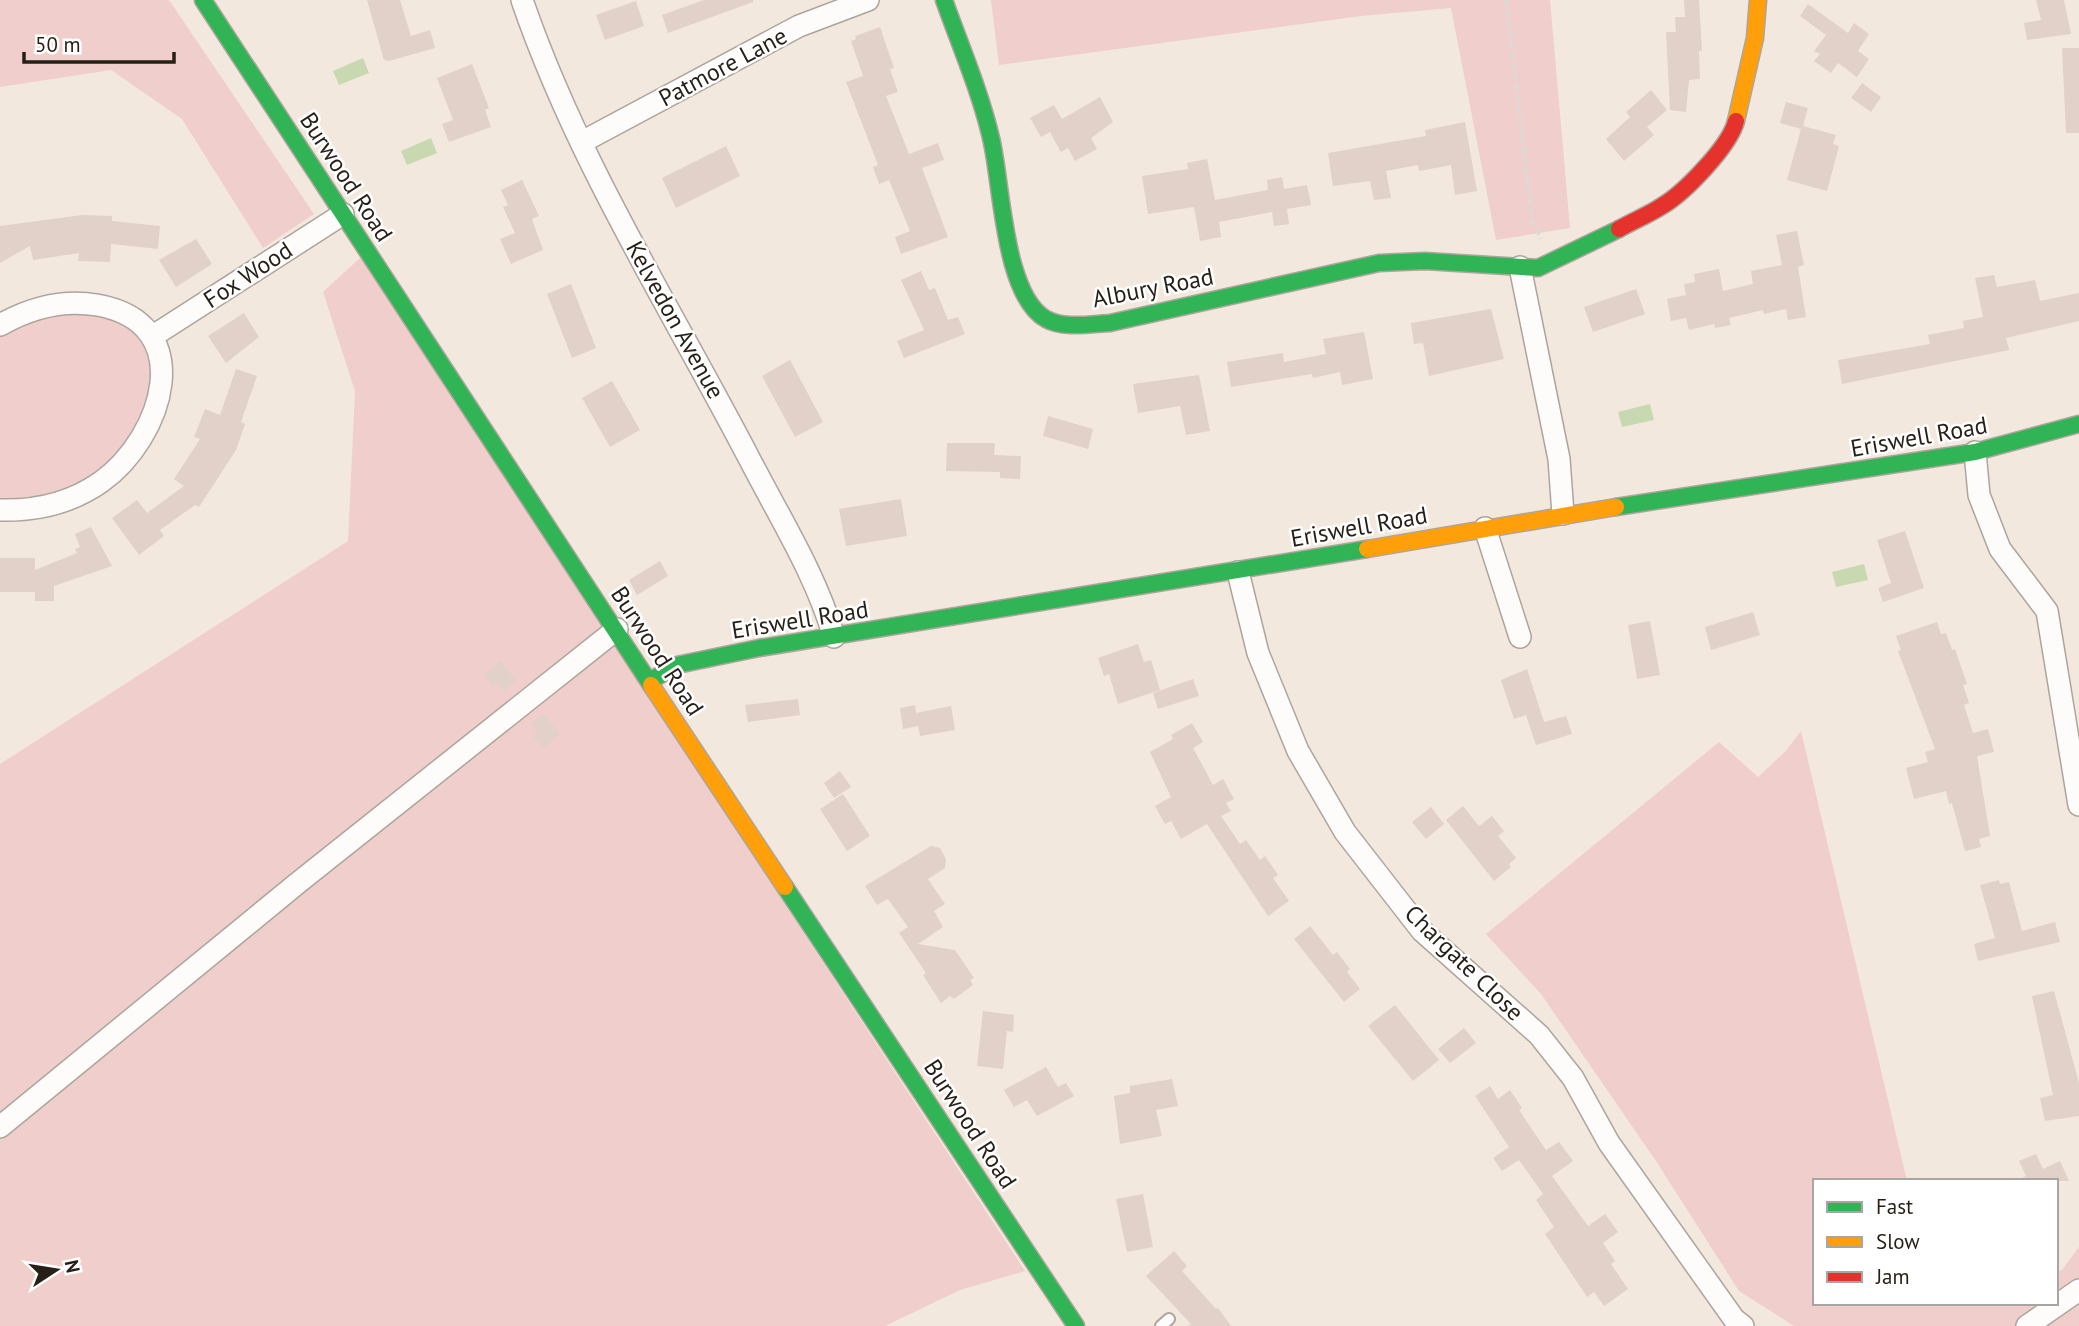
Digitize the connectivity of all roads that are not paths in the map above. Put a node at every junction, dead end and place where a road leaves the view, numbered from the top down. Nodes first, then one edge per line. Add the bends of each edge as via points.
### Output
1 (202, 0) edge
2 (522, 0) edge
3 (867, 0) edge
4 (944, 0) edge
5 (1758, 0) edge
6 (582, 142) junction
7 (343, 214) junction
8 (1520, 267) junction
9 (0, 325) edge
10 (153, 336) junction
11 (2079, 424) edge
12 (1975, 452) junction
13 (0, 510) edge
14 (1563, 514) junction
15 (1485, 528) junction
16 (1238, 572) junction
17 (617, 629) junction
18 (834, 637) junction
19 (1520, 637) dead end
20 (650, 681) junction
21 (2079, 803) edge
22 (0, 1127) edge
23 (2079, 1290) edge
24 (2057, 1305) edge
25 (2058, 1305) edge
26 (1076, 1326) edge
27 (1743, 1326) edge
28 (2027, 1326) edge

1 - 7 street, Burwood Road
2 - 6 street, Kelvedon Avenue
3 - 6 street, Patmore Lane via 799,26
4 - 8 street, Albury Road via 991,137 1013,269 1027,298 1046,319 1077,325 1110,323 1379,263
5 - 8 street via 1755,38 1733,134 1704,168 1665,205 1538,268
6 - 18 street, Kelvedon Avenue via 818,590
7 - 10 street, Fox Wood
7 - 17 street, Burwood Road
8 - 14 street via 1559,458
9 - 10 street via 46,306 87,303 121,311
10 - 13 street via 162,374 161,395 135,450 101,482 69,500 35,509
11 - 12 street, Eriswell Road
12 - 14 street, Eriswell Road
12 - 21 street via 1979,495 2000,549 2047,611
14 - 15 street, Eriswell Road
15 - 16 street, Eriswell Road
15 - 19 street
16 - 18 street, Eriswell Road
16 - 27 street, Chargate Close via 1258,653 1298,751 1345,832 1422,931 1539,1035 1573,1077 1609,1143
17 - 20 street, Burwood Road
17 - 22 street
18 - 20 street, Eriswell Road via 685,663
20 - 26 street, Burwood Road
23 - 25 street
24 - 28 street

